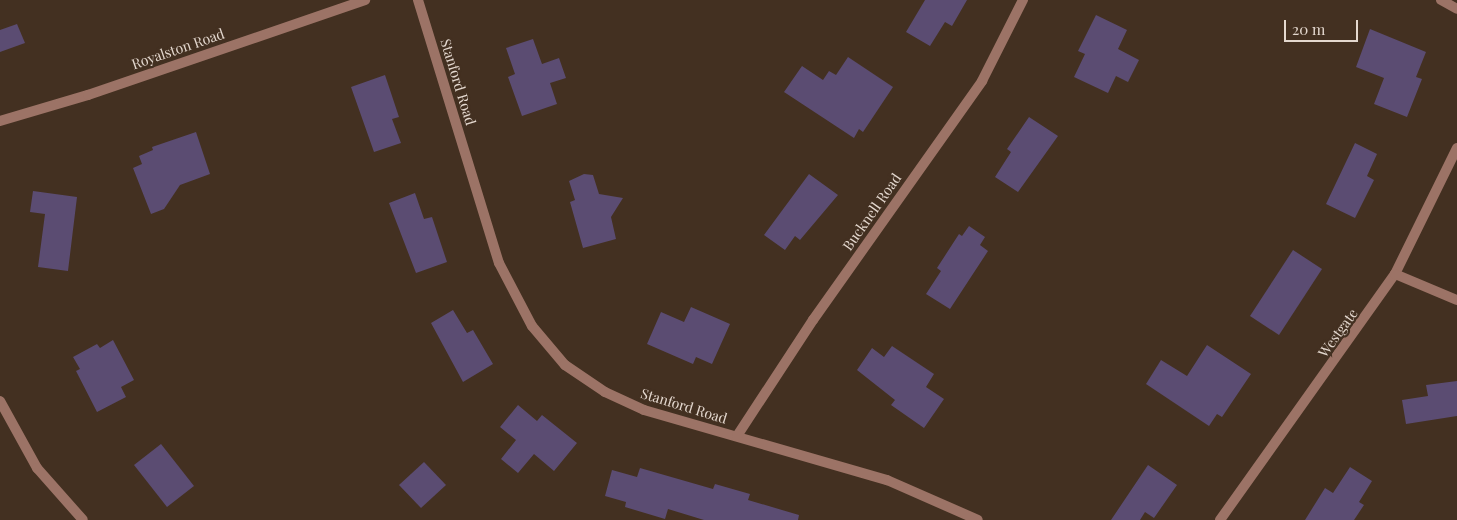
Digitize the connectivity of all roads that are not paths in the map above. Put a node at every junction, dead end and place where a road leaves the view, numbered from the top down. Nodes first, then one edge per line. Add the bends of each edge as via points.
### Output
1 (365, 0) edge
2 (418, 0) edge
3 (1023, 0) edge
4 (1441, 0) edge
5 (1457, 9) edge
6 (0, 121) edge
7 (1457, 148) edge
8 (1395, 274) junction
9 (1457, 300) edge
10 (0, 401) edge
11 (737, 436) junction
12 (83, 520) edge
13 (978, 520) edge
14 (1220, 520) edge

1 - 6 street, Royalston Road via 88,96
2 - 11 street, Stanford Road via 499,262 532,326 565,365 605,392 644,410
3 - 11 street, Bucknell Road via 982,81 813,320
4 - 5 street
7 - 8 street, Westgate
8 - 9 street
8 - 14 street, Westgate
10 - 12 street via 37,468
11 - 13 street, Stanford Road via 887,480

